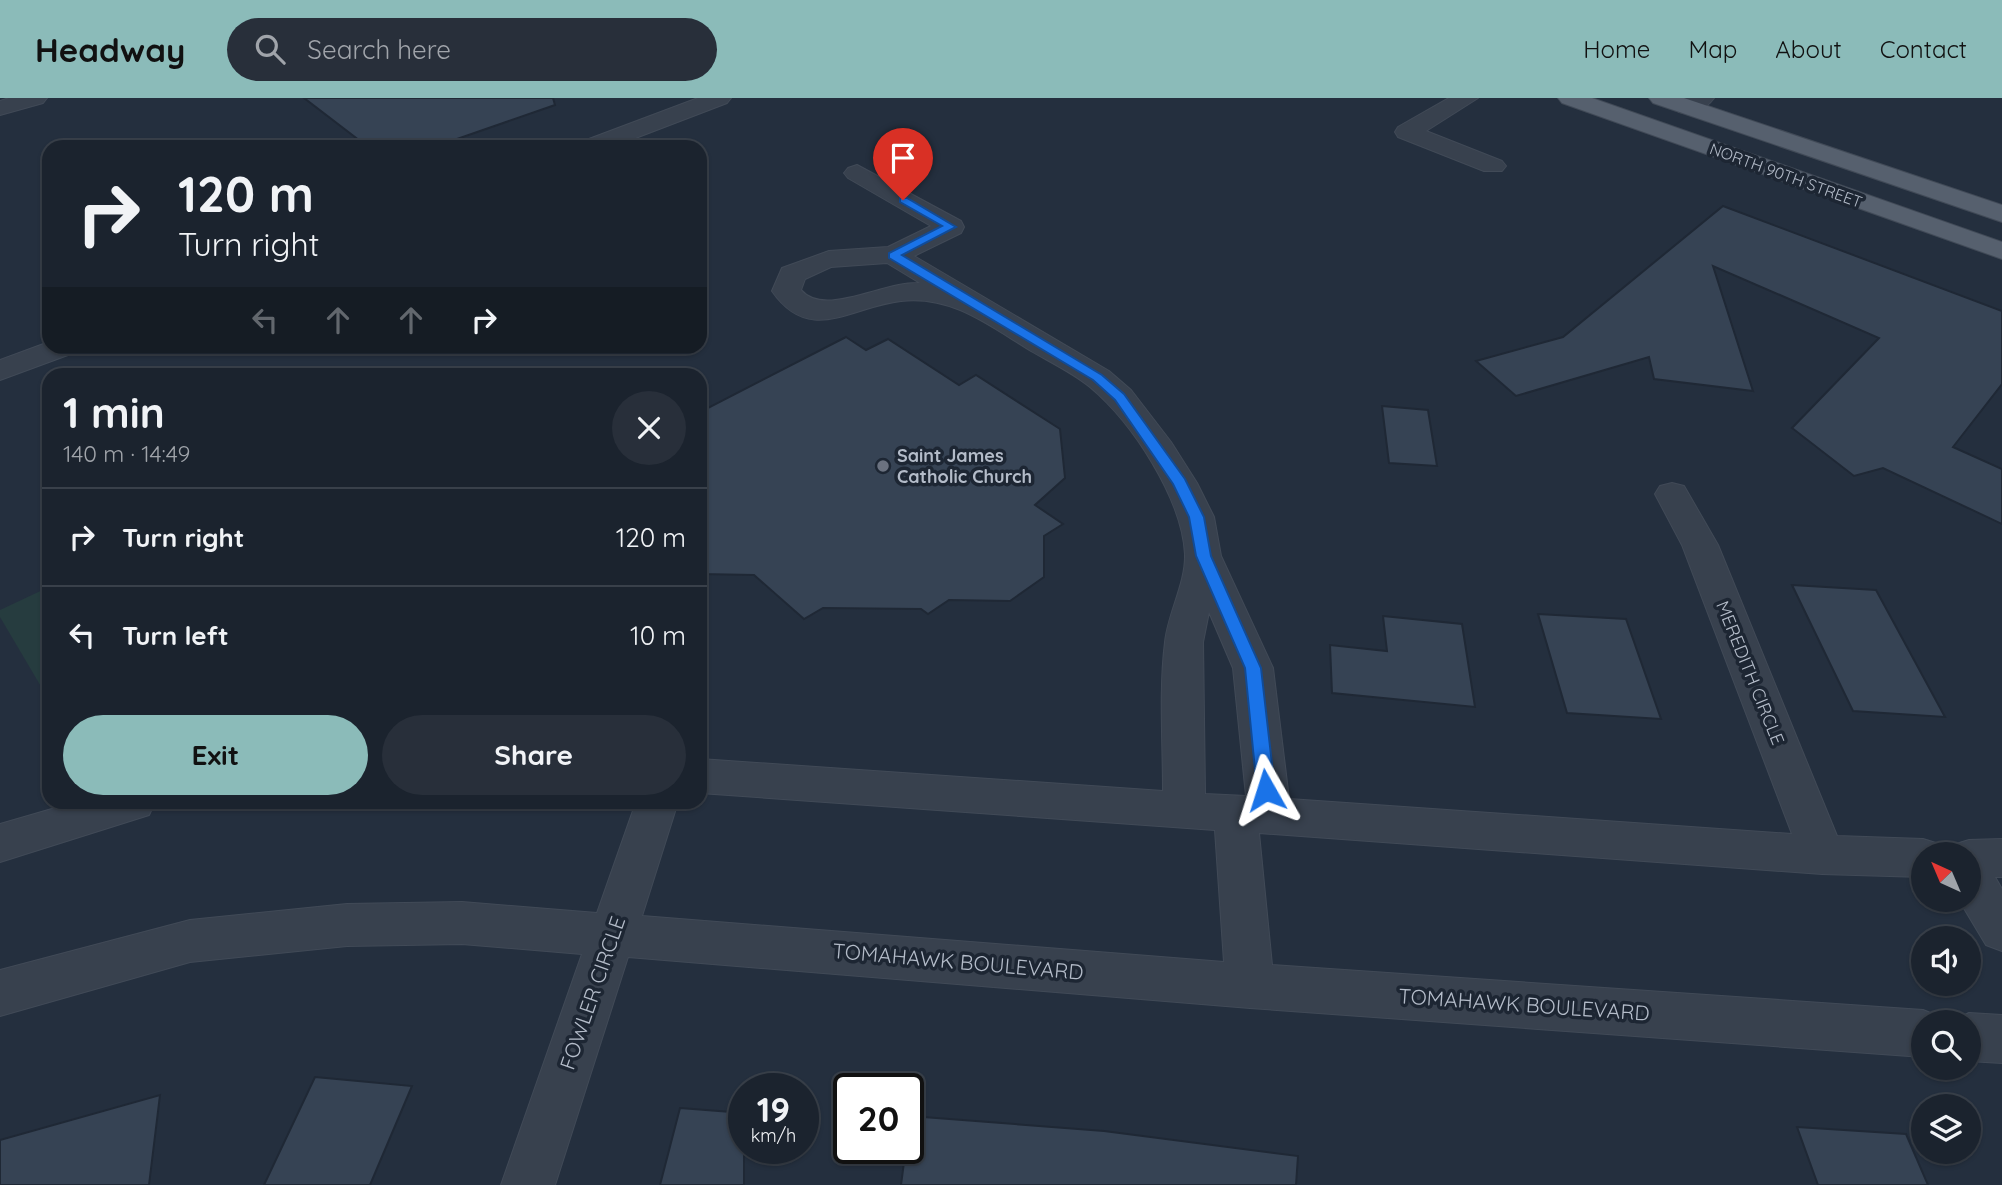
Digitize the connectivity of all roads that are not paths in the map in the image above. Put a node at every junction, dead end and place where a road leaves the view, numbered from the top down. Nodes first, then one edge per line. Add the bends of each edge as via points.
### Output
1 (35, 98) edge
2 (719, 98) edge
3 (1466, 98) edge
4 (1570, 98) edge
5 (1661, 98) edge
6 (1694, 102) edge
7 (1440, 105) edge
8 (0, 108) edge
9 (608, 140) edge
10 (1493, 166) dead end
11 (857, 173) dead end
12 (2002, 214) edge
13 (2002, 251) edge
14 (893, 255) junction
15 (972, 303) junction
16 (44, 354) edge
17 (0, 371) edge
18 (1672, 494) dead end
19 (1203, 556) junction
20 (707, 776) edge
21 (111, 809) edge
22 (655, 809) edge
23 (1185, 809) junction
24 (1252, 813) junction
25 (0, 843) edge
26 (1822, 855) junction
27 (1911, 858) edge
28 (2002, 858) edge
29 (1981, 859) edge
30 (1981, 895) edge
31 (2002, 930) edge
32 (613, 934) junction
33 (1250, 986) junction
34 (0, 993) edge
35 (1911, 1033) edge
36 (1981, 1038) edge
37 (2002, 1040) edge
38 (528, 1185) edge

1 - 8 street
2 - 9 street
3 - 7 street
4 - 13 main road, NORTH 90TH STREET
5 - 6 main road, NORTH 90TH STREET
6 - 12 main road, NORTH 90TH STREET
7 - 10 street via 1407,132
11 - 14 street via 951,227
14 - 15 street
14 - 15 street via 820,261 792,274 786,291 800,306 830,311 898,292 928,292
15 - 19 street via 1098,378 1120,397 1180,483 1196,517
16 - 17 street
18 - 26 street, MEREDITH CIRCLE via 1700,545
19 - 23 street via 1184,642
19 - 24 street via 1253,668
20 - 23 street
21 - 25 street
22 - 32 street, FOWLER CIRCLE
23 - 24 street
24 - 26 street
24 - 33 street
26 - 27 street
28 - 29 street
30 - 31 street
32 - 33 street, TOMAHAWK BOULEVARD
32 - 34 street, TOMAHAWK BOULEVARD via 462,923 347,925 190,941
32 - 38 street, FOWLER CIRCLE
33 - 35 street, TOMAHAWK BOULEVARD
36 - 37 street

